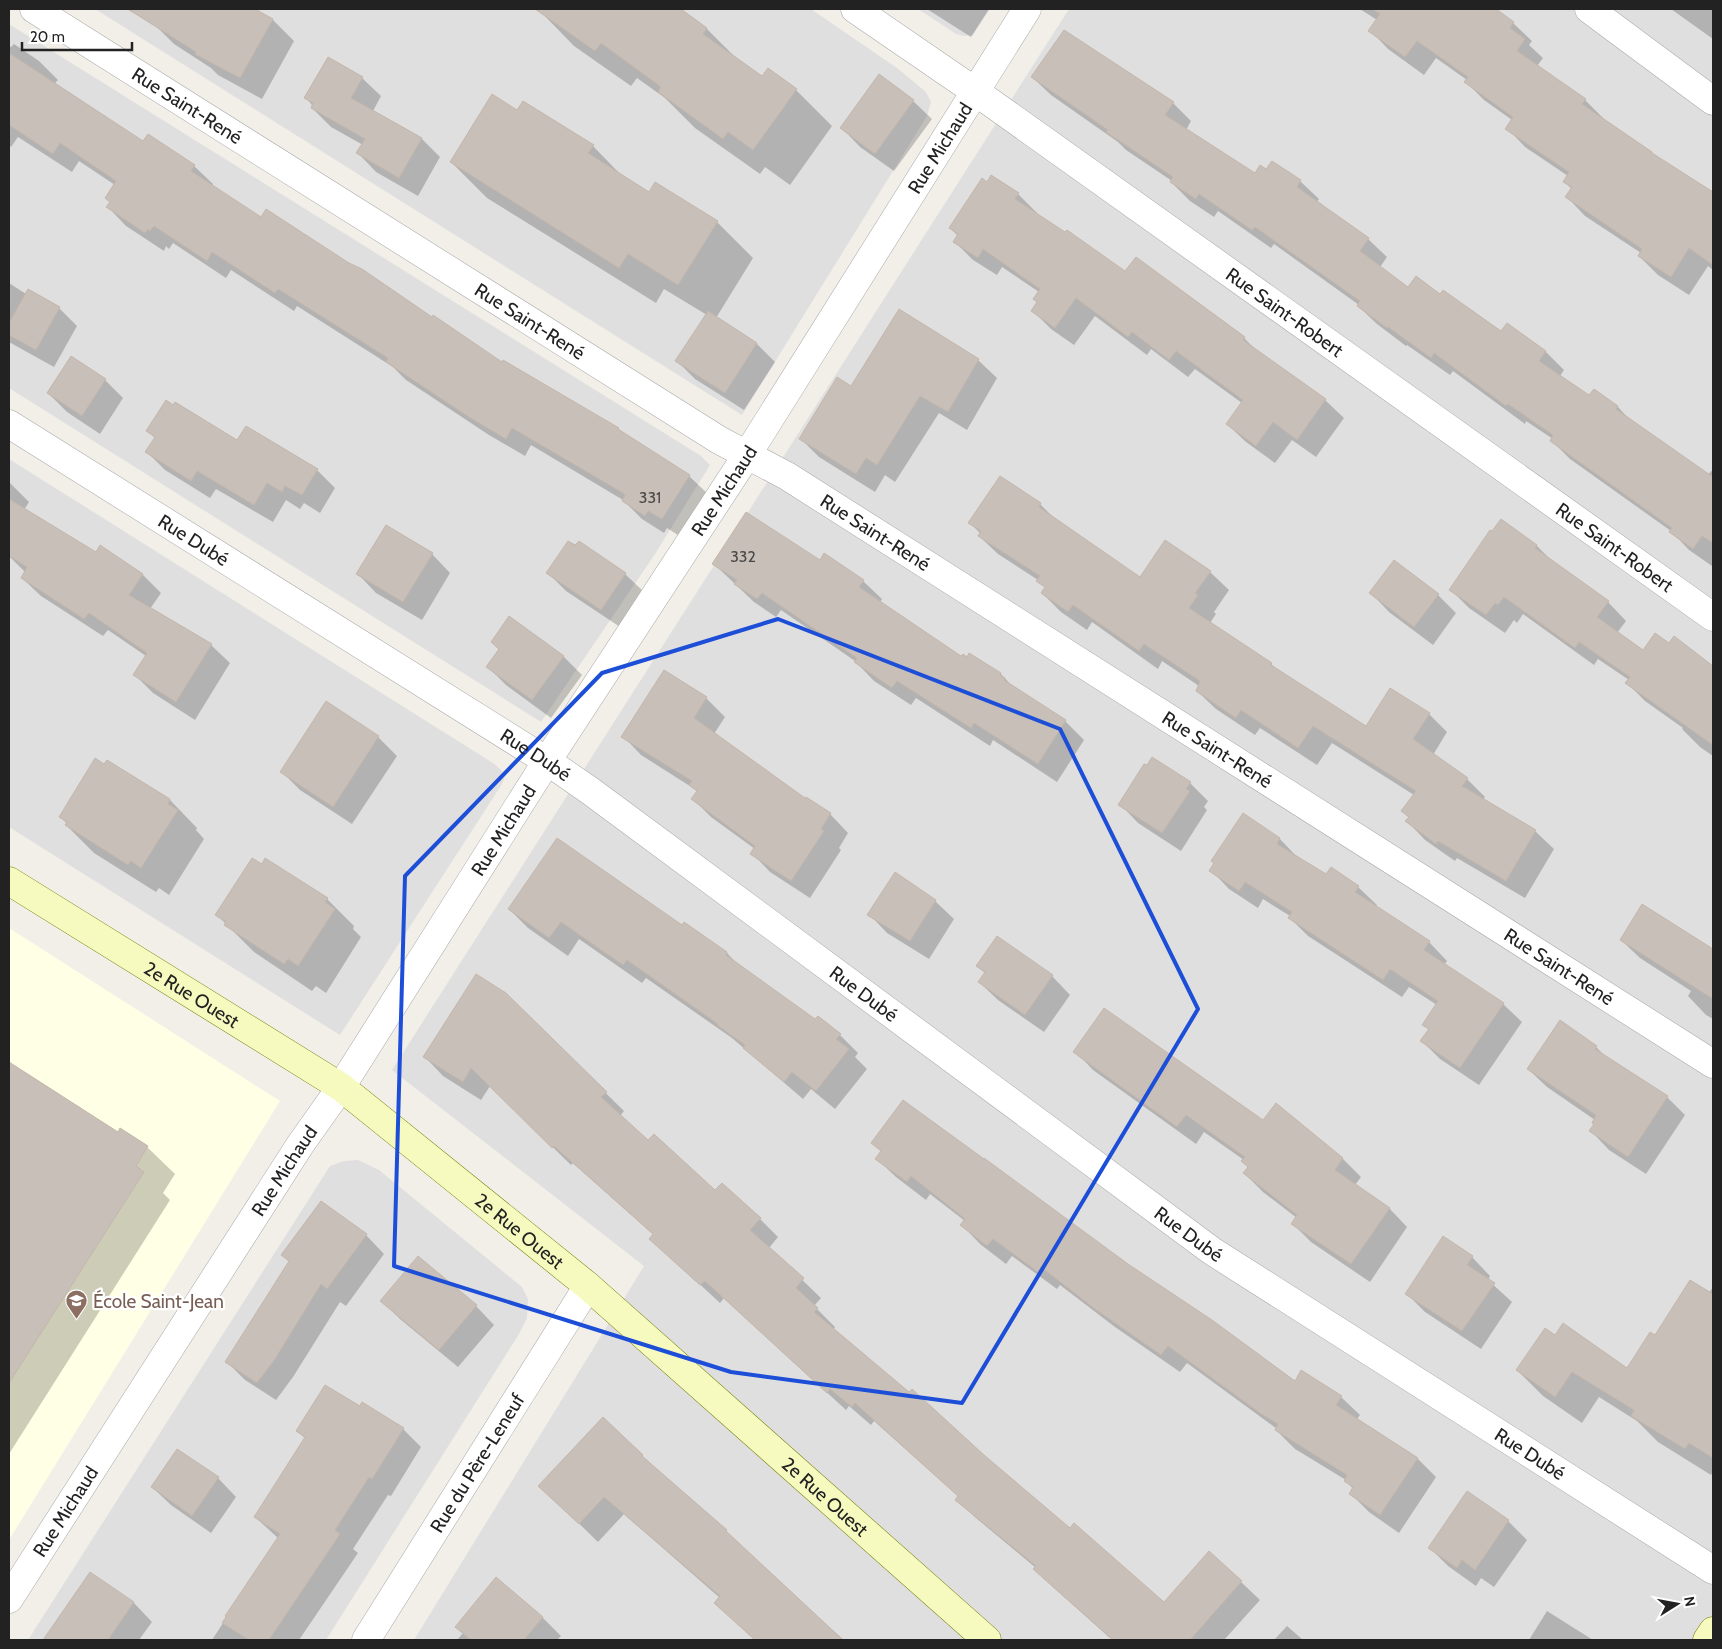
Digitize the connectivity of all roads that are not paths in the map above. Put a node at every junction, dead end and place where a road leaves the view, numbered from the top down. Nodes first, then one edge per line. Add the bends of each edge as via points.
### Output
1 (34, 9) edge
2 (856, 9) edge
3 (1027, 9) edge
4 (1589, 9) edge
5 (976, 92) junction
6 (1713, 102) edge
7 (9, 424) edge
8 (747, 455) junction
9 (1713, 616) edge
10 (547, 761) junction
11 (9, 881) edge
12 (1713, 1064) edge
13 (340, 1087) junction
14 (588, 1286) junction
15 (1713, 1570) edge
16 (9, 1599) edge
17 (1713, 1630) edge
18 (366, 1640) edge
19 (987, 1640) edge
20 (1707, 1640) edge

1 - 8 street, Rue Saint-René
2 - 5 street, Rue Saint-Robert
3 - 5 street, Rue Michaud
4 - 6 street
5 - 8 street, Rue Michaud
5 - 9 street, Rue Saint-Robert
7 - 10 street, Rue Dubé
8 - 10 street, Rue Michaud
8 - 12 street, Rue Saint-René via 787,476
10 - 13 street, Rue Michaud
10 - 15 street, Rue Dubé via 1212,1251
11 - 13 street, 2e Rue Ouest
13 - 14 street, 2e Rue Ouest
13 - 16 street, Rue Michaud
14 - 18 street, Rue du Père-Leneuf
14 - 19 street, 2e Rue Ouest
17 - 20 street

